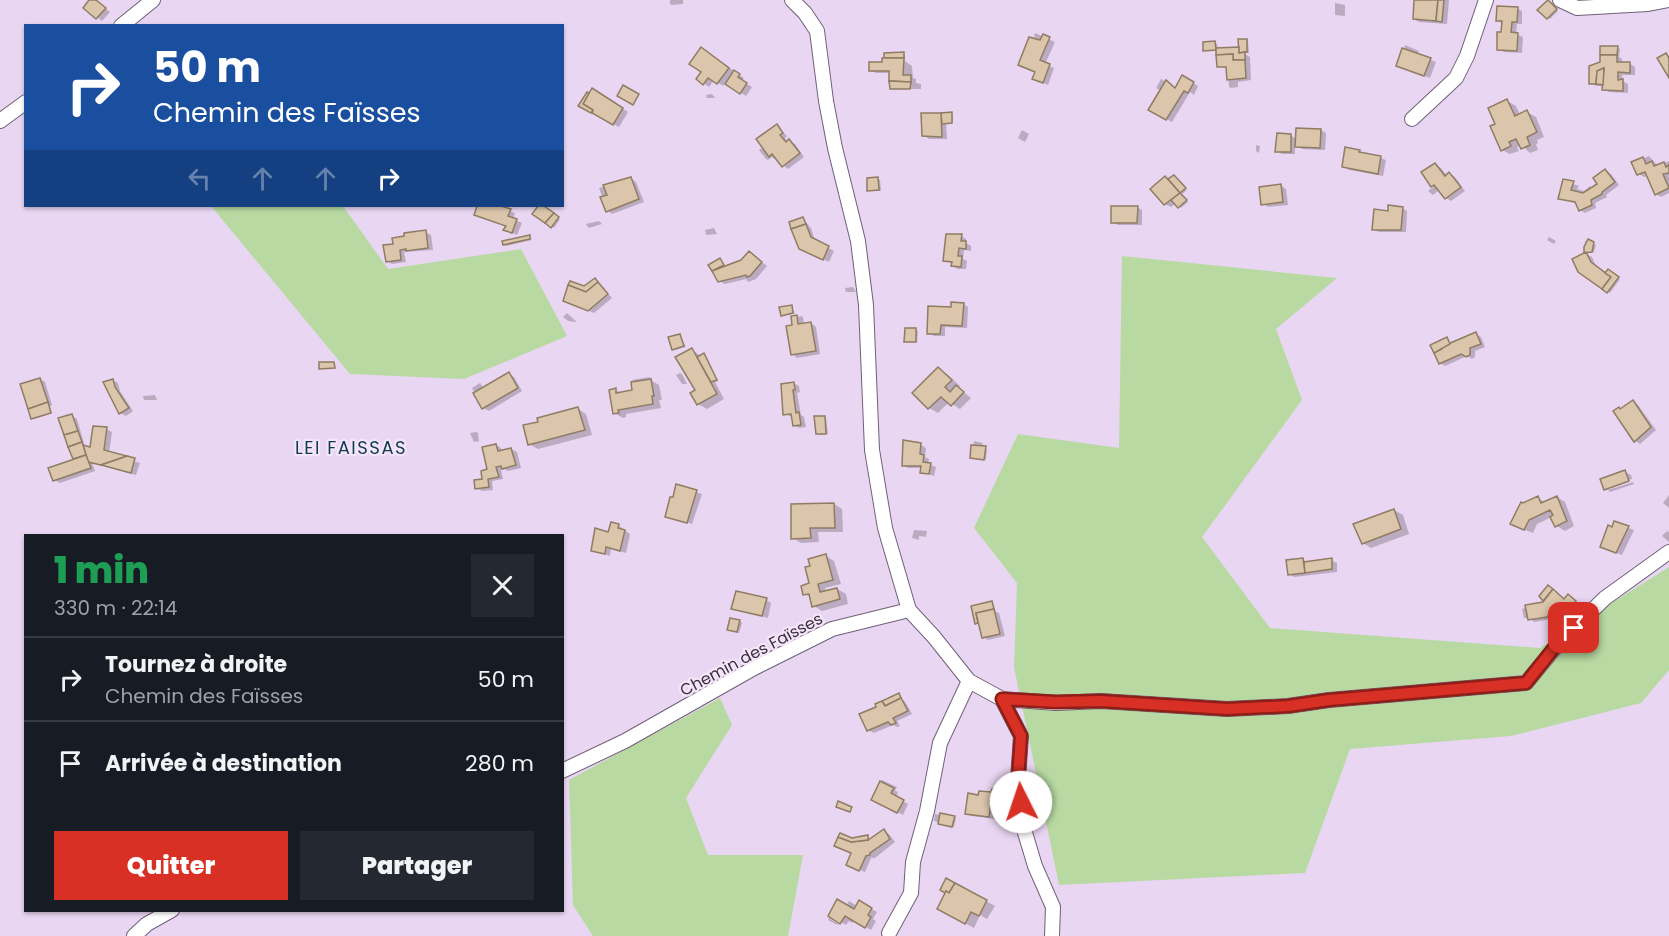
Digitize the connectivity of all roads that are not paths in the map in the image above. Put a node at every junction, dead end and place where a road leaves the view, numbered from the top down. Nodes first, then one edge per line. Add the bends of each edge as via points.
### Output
1 (153, 0) edge
2 (792, 0) edge
3 (1486, 0) edge
4 (1560, 0) edge
5 (1668, 0) edge
6 (123, 24) edge
7 (24, 103) edge
8 (1412, 119) dead end
9 (0, 121) edge
10 (1669, 552) edge
11 (909, 610) junction
12 (969, 681) junction
13 (1002, 699) junction
14 (564, 770) edge
15 (168, 912) edge
16 (889, 933) dead end
17 (134, 936) edge
18 (1052, 936) edge

1 - 6 street
2 - 11 street via 817,31 835,148 858,241 866,305 872,450 885,528
3 - 8 street via 1456,78
4 - 5 street via 1576,8
7 - 9 street
10 - 13 street via 1605,597 1558,643 1526,683 1227,709
11 - 12 street
11 - 14 street, Chemin des Faïsses via 832,629
12 - 13 street
12 - 16 street via 940,744 913,862 911,893
13 - 18 street via 1021,736 1018,779 1023,826 1053,907
15 - 17 street

